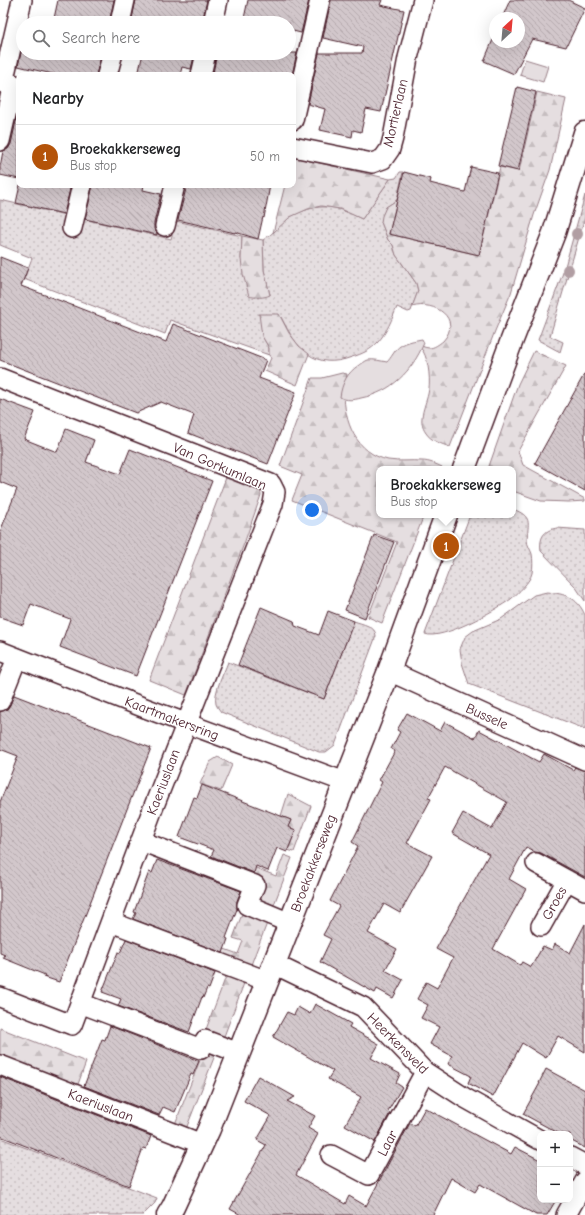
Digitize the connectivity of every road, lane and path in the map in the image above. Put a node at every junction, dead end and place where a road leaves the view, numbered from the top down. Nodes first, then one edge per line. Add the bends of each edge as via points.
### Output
1 (22, 0) edge
2 (125, 0) edge
3 (218, 0) edge
4 (320, 0) edge
5 (423, 0) edge
6 (20, 16) edge
7 (122, 16) edge
8 (215, 16) edge
9 (16, 39) edge
10 (110, 60) edge
11 (204, 60) edge
12 (108, 72) edge
13 (202, 72) edge
14 (9, 84) edge
15 (296, 107) edge
16 (585, 133) edge
17 (0, 141) edge
18 (296, 148) edge
19 (81, 188) edge
20 (174, 188) edge
21 (165, 226) dead end
22 (72, 228) dead end
23 (0, 378) edge
24 (465, 466) edge
25 (445, 518) edge
26 (0, 651) edge
27 (17, 658) junction
28 (389, 671) junction
29 (0, 701) edge
30 (186, 723) junction
31 (585, 760) edge
32 (345, 782) junction
33 (141, 841) junction
34 (536, 863) dead end
35 (566, 880) junction
36 (585, 890) edge
37 (111, 922) junction
38 (290, 922) junction
39 (541, 926) dead end
40 (270, 972) junction
41 (1, 1002) edge
42 (80, 1003) junction
43 (239, 1053) junction
44 (0, 1066) edge
45 (425, 1072) junction
46 (537, 1138) edge
47 (202, 1144) junction
48 (331, 1155) dead end
49 (573, 1159) edge
50 (585, 1165) edge
51 (585, 1181) edge
52 (166, 1212) edge
53 (566, 1215) edge

1 - 6 street
2 - 7 street
3 - 8 street
4 - 15 street
5 - 18 street, Mortierlaan via 408,58 393,138 390,149 383,159 372,163
9 - 14 street
10 - 12 street
11 - 13 street
14 - 17 street
16 - 24 street via 554,233
19 - 22 street
20 - 21 street
23 - 30 street, Van Gorkumlaan via 271,484 275,492 273,504
25 - 28 street, Broekakkerseweg
26 - 27 street, Kaartmakersring
27 - 29 street
27 - 30 street, Kaartmakersring
28 - 31 street, Bussele
28 - 32 street, Broekakkerseweg
30 - 32 street, Kaartmakersring
30 - 33 street, Kaeriuslaan
32 - 38 street, Broekakkerseweg
33 - 37 street, Kaeriuslaan
33 - 38 street via 255,885 247,905
34 - 35 street, Groes
35 - 36 street, Groes
35 - 39 street, Groes
37 - 40 street
37 - 42 street, Kaeriuslaan
38 - 40 street, Broekakkerseweg
40 - 43 street, Broekakkerseweg
40 - 45 street, Heerkensveld via 363,1007
41 - 42 street, Kaeriuslaan via 72,1025
42 - 43 street via 201,1050 205,1040
43 - 47 street, Broekakkerseweg
44 - 47 street, Kaeriuslaan
45 - 46 street, Heerkensveld
45 - 48 street, Laar via 369,1175
47 - 52 street, Broekakkerseweg
49 - 50 street
51 - 53 street

